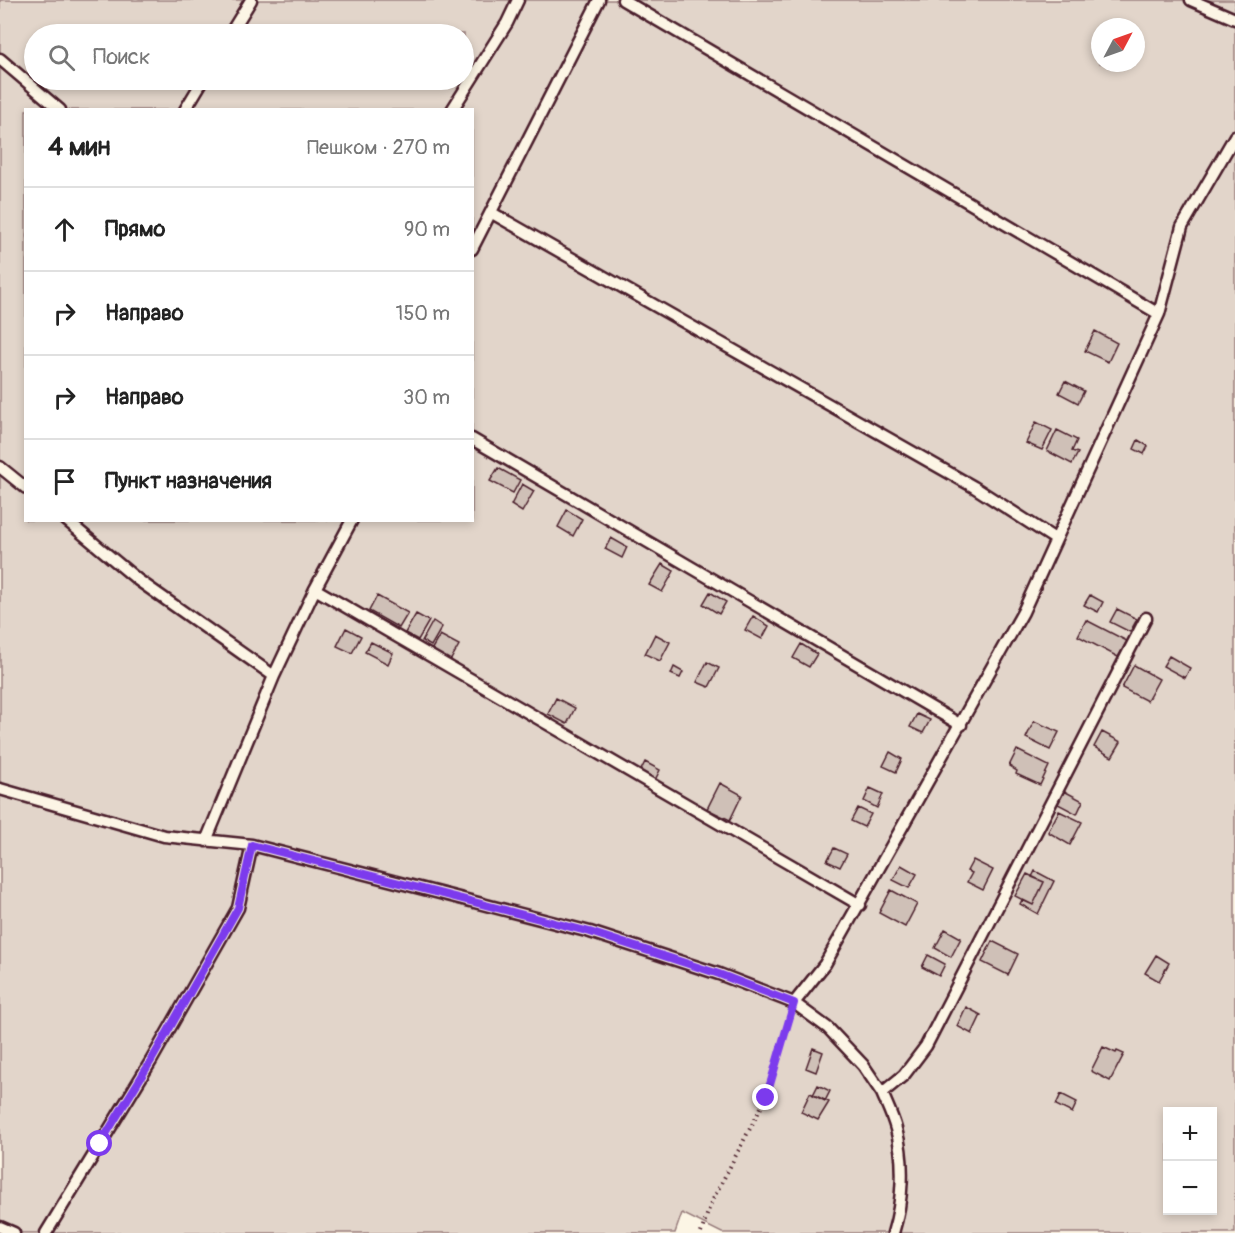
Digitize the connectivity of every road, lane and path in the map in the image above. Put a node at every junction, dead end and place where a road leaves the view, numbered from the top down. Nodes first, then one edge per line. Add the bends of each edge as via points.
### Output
1 (251, 0) edge
2 (518, 0) edge
3 (599, 0) edge
4 (623, 0) edge
5 (1191, 0) edge
6 (1235, 19) edge
7 (236, 24) edge
8 (0, 59) edge
9 (474, 75) edge
10 (24, 79) edge
11 (36, 90) edge
12 (197, 90) edge
13 (465, 90) edge
14 (58, 108) edge
15 (186, 108) edge
16 (453, 108) edge
17 (1235, 136) edge
18 (492, 213) junction
19 (474, 245) edge
20 (1159, 314) junction
21 (474, 440) edge
22 (0, 467) edge
23 (24, 486) edge
24 (68, 522) edge
25 (351, 522) edge
26 (1055, 539) junction
27 (315, 589) junction
28 (1146, 618) dead end
29 (274, 676) junction
30 (961, 725) junction
31 (0, 789) edge
32 (206, 841) junction
33 (252, 845) junction
34 (860, 904) junction
35 (794, 1003) junction
36 (882, 1093) junction
37 (0, 1227) edge
38 (15, 1233) edge
39 (46, 1233) edge
40 (701, 1233) edge
41 (893, 1233) edge

1 - 7 lane
2 - 9 lane
3 - 18 lane
4 - 20 lane
5 - 6 lane
8 - 10 lane
11 - 14 lane
12 - 15 lane
13 - 16 lane
17 - 20 lane via 1182,227
18 - 19 lane
18 - 26 lane via 974,487
20 - 26 lane
21 - 30 lane
22 - 23 lane
24 - 29 lane via 138,580
25 - 27 lane
26 - 30 lane via 1023,612
27 - 29 lane
27 - 34 lane
28 - 36 lane via 926,1046 904,1075
29 - 32 lane
30 - 34 lane
31 - 32 lane via 164,836
32 - 33 lane
33 - 35 lane via 590,932
33 - 39 lane via 238,908
34 - 35 lane via 825,964
35 - 36 lane via 828,1028
35 - 40 path via 766,1098 711,1203
36 - 41 lane via 896,1130 902,1172 899,1217
37 - 38 lane

